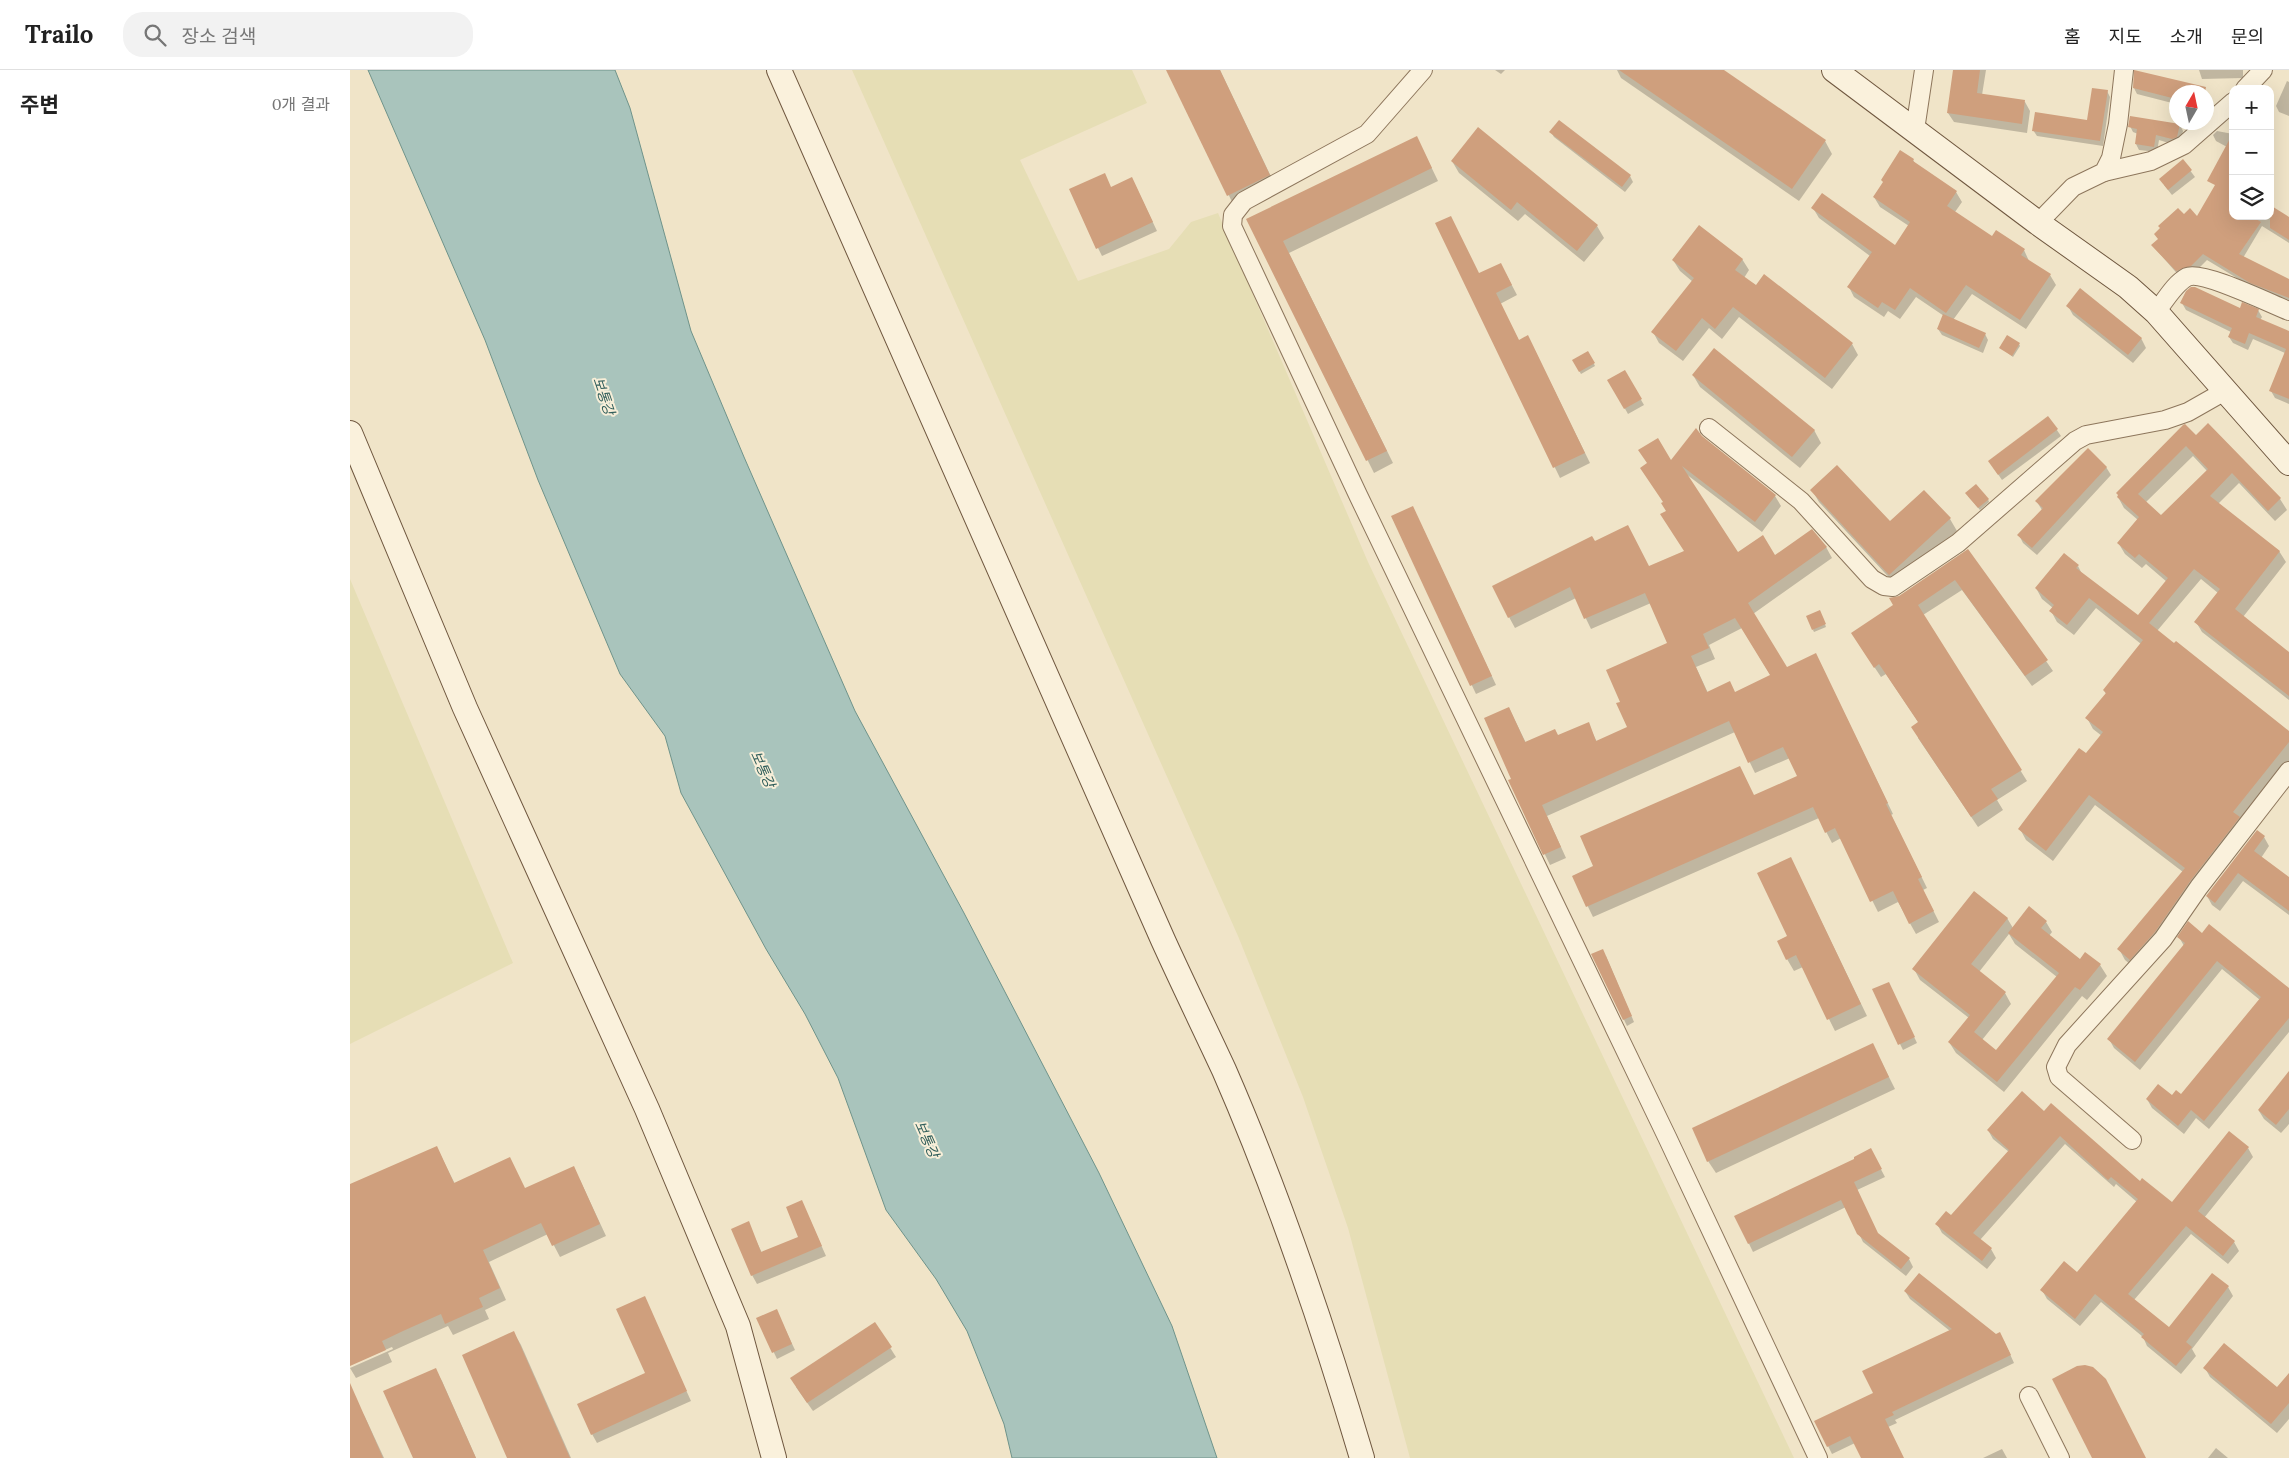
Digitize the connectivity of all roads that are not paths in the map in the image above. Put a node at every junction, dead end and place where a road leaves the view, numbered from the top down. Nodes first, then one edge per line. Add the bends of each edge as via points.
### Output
1 (779, 70) edge
2 (1423, 70) edge
3 (1834, 70) edge
4 (1924, 70) edge
5 (2124, 70) edge
6 (2263, 70) edge
7 (2249, 85) edge
8 (2229, 106) edge
9 (1915, 130) junction
10 (2104, 172) junction
11 (2038, 223) junction
12 (2289, 311) edge
13 (2156, 312) junction
14 (2226, 391) junction
15 (1709, 428) dead end
16 (350, 433) edge
17 (2289, 463) edge
18 (2289, 771) edge
19 (2132, 1140) dead end
20 (2029, 1396) dead end
21 (774, 1458) edge
22 (1362, 1458) edge
23 (1818, 1458) edge
24 (2060, 1458) edge

1 - 22 street via 1163,940 1224,1071 1302,1268
2 - 23 street via 1367,134 1244,201 1233,214 1232,226
3 - 9 street
4 - 9 street
5 - 10 street via 2118,124 2111,158
6 - 7 street
8 - 10 street via 2184,145 2151,160
9 - 11 street
10 - 11 street via 2073,187
11 - 13 street via 2128,287
12 - 13 street via 2198,275 2177,285
13 - 14 street
14 - 15 street via 2188,412 2165,420 2086,435 1958,543 1893,587 1872,579 1802,501
14 - 17 street
16 - 21 street via 465,708 646,1109 738,1326
18 - 19 street via 2162,939 2067,1045 2056,1067 2059,1078
20 - 24 street

